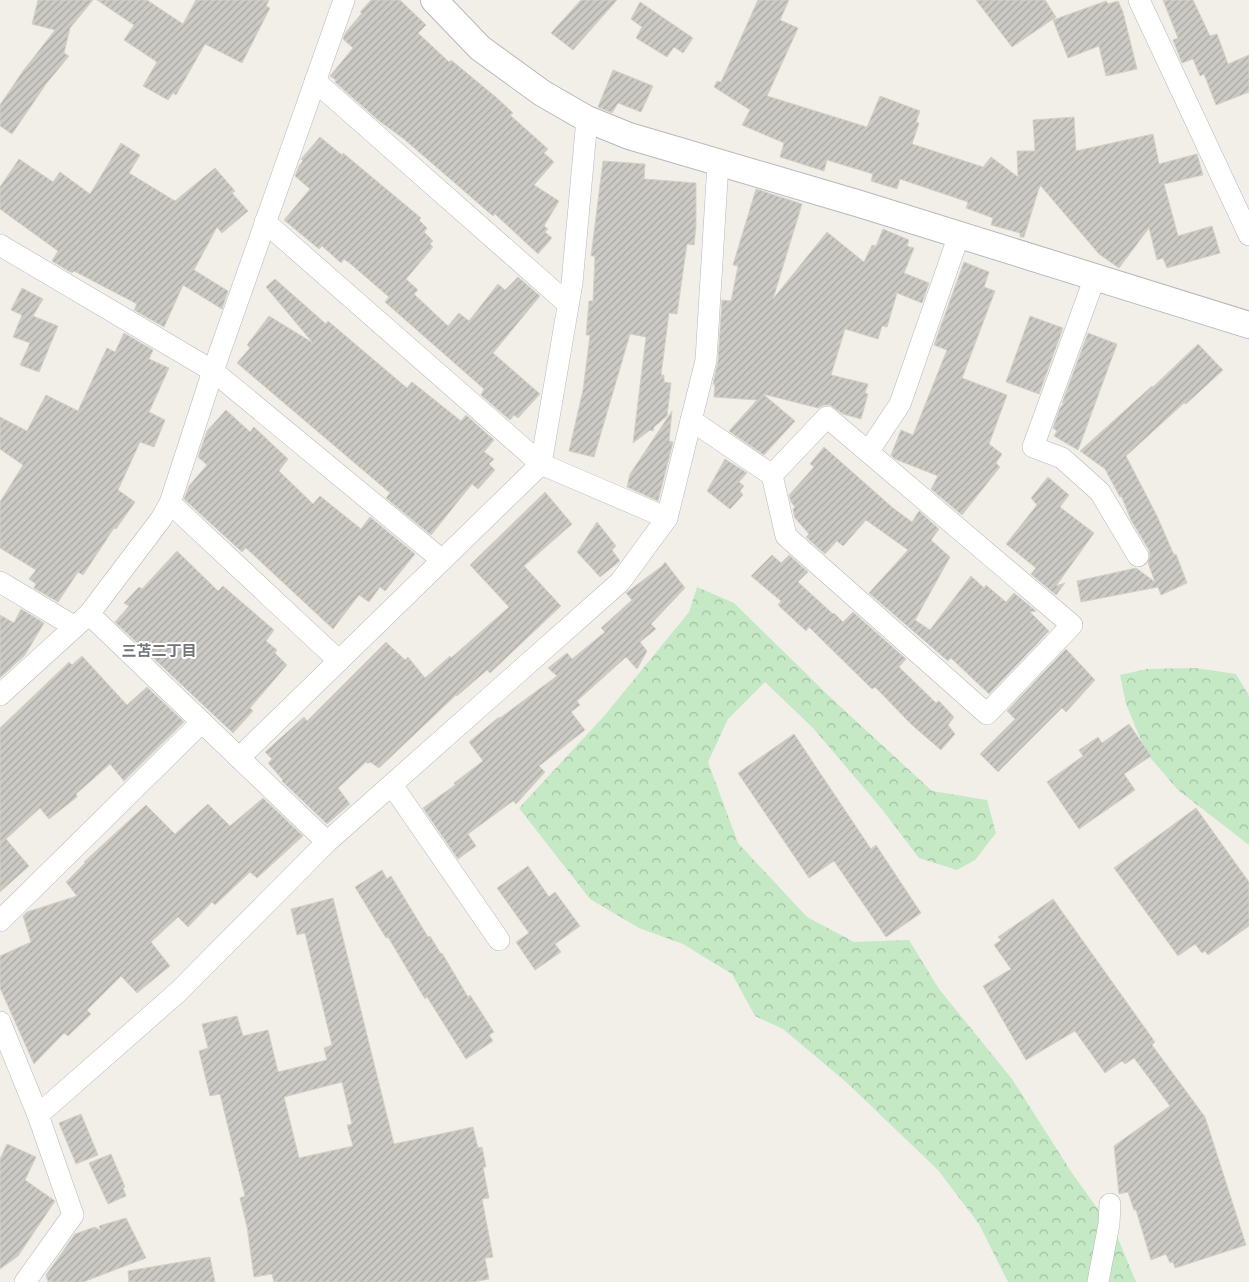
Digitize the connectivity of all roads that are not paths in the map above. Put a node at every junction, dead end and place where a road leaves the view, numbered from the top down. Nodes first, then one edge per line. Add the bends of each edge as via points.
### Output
1 (344, 0) edge
2 (1139, 0) edge
3 (443, 3) edge
4 (315, 82) junction
5 (586, 119) junction
6 (718, 163) junction
7 (265, 222) junction
8 (959, 235) junction
9 (1249, 235) edge
10 (0, 245) edge
11 (1095, 277) junction
12 (568, 304) junction
13 (1249, 325) edge
14 (213, 371) junction
15 (691, 420) junction
16 (868, 452) junction
17 (541, 464) junction
18 (772, 475) junction
19 (170, 503) junction
20 (667, 518) junction
21 (1138, 556) dead end
22 (442, 560) junction
23 (0, 582) edge
24 (82, 621) junction
25 (339, 661) junction
26 (0, 695) edge
27 (202, 722) junction
28 (239, 758) junction
29 (392, 785) junction
30 (327, 842) junction
31 (0, 921) edge
32 (499, 940) dead end
33 (0, 1022) edge
34 (38, 1115) junction
35 (1110, 1204) dead end
36 (26, 1281) edge
37 (1098, 1282) edge

1 - 4 street
2 - 9 street
3 - 5 street via 480,48 542,93
4 - 7 street
4 - 12 street
5 - 6 street via 629,136
5 - 12 street
6 - 8 street
6 - 15 street via 706,360
7 - 14 street
7 - 17 street
8 - 11 street
8 - 16 street via 900,404
10 - 14 street
11 - 13 street
11 - 21 street via 1033,447 1062,458 1100,492
12 - 17 street
14 - 19 street
14 - 22 street
15 - 18 street
15 - 20 street
16 - 18 street via 827,417
16 - 18 street via 1072,625 987,714 786,536
17 - 20 street
17 - 22 street
19 - 24 street
19 - 25 street
20 - 29 street via 620,582
22 - 25 street
23 - 24 street
24 - 26 street
24 - 27 street
25 - 28 street
27 - 28 street
27 - 31 street
28 - 30 street
29 - 30 street
29 - 32 street
30 - 34 street via 178,992
33 - 34 street
34 - 36 street via 73,1215
35 - 37 street

